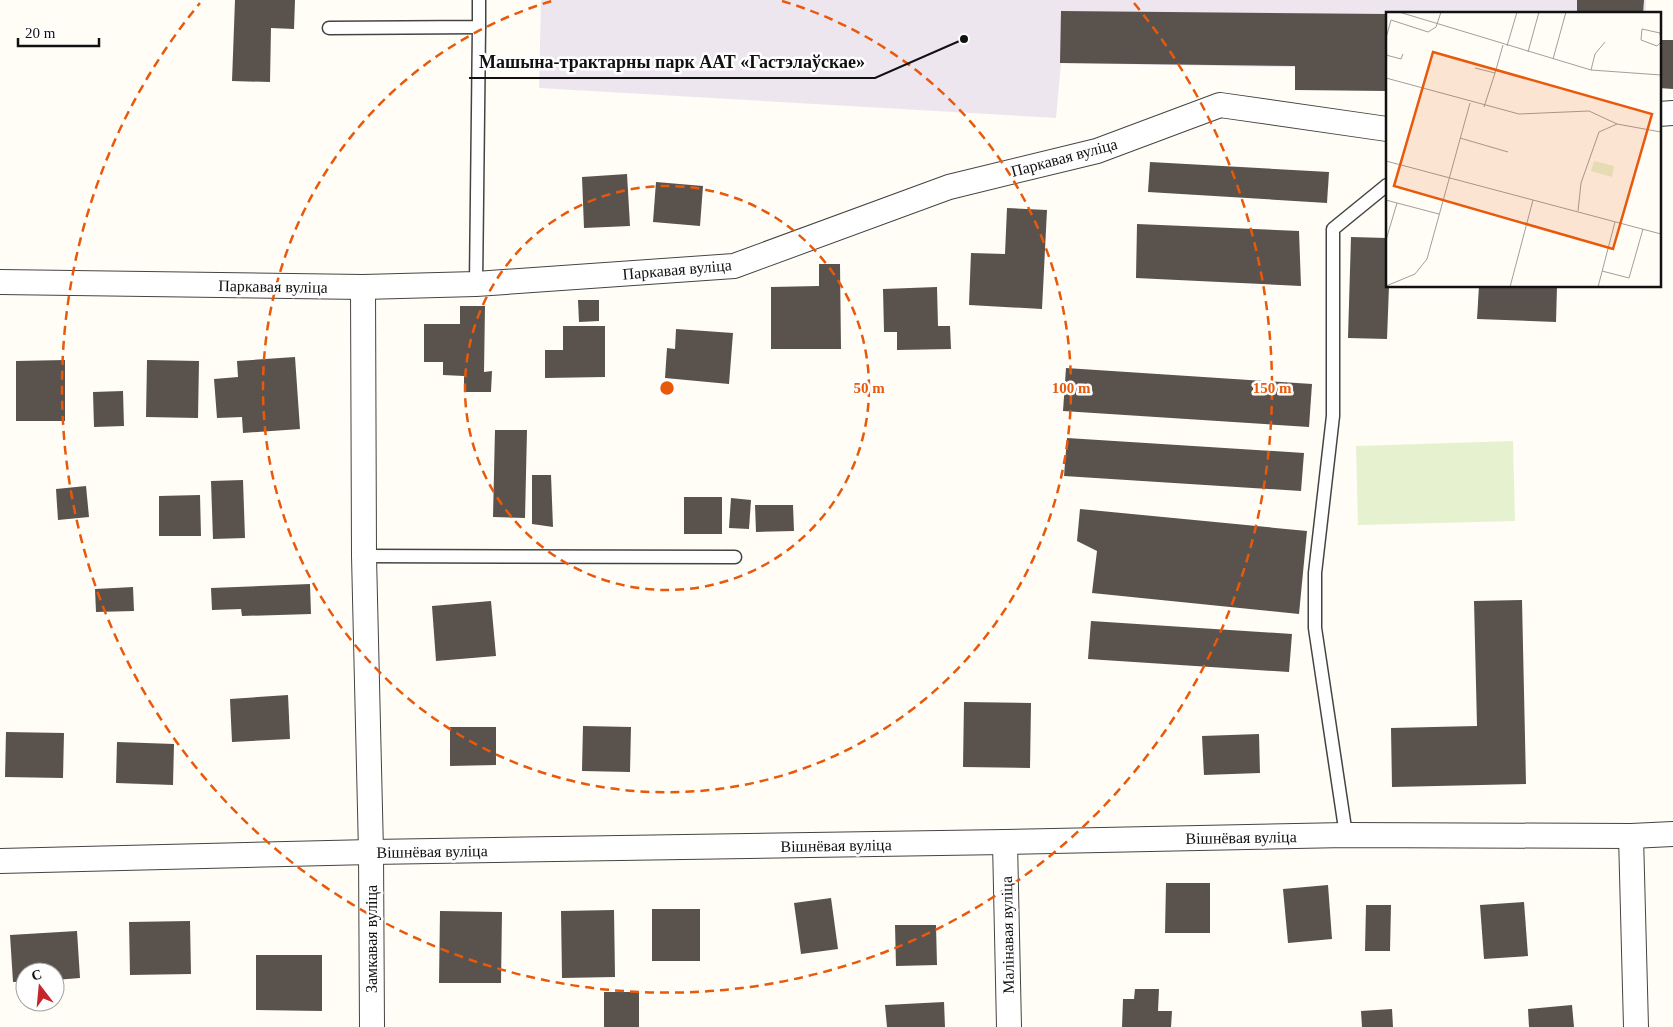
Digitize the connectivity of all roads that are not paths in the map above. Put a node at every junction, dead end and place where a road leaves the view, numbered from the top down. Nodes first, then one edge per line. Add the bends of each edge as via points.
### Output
1 (479, 0) edge
2 (479, 27) junction
3 (329, 28) dead end
4 (1673, 113) edge
5 (1660, 114) edge
6 (1386, 129) edge
7 (1386, 186) edge
8 (0, 282) edge
9 (476, 284) junction
10 (363, 287) junction
11 (364, 556) junction
12 (736, 557) dead end
13 (1346, 834) junction
14 (1673, 834) edge
15 (1631, 836) junction
16 (1005, 842) junction
17 (371, 852) junction
18 (0, 861) edge
19 (372, 1027) edge
20 (1009, 1027) edge
21 (1636, 1027) edge

1 - 2 lane
2 - 3 lane
2 - 9 lane
4 - 5 street
6 - 9 street, Паркавая вуліца via 1220,106 1097,151 949,187 734,266
7 - 13 lane via 1333,229 1333,416 1315,573 1315,628
8 - 10 street, Паркавая вуліца
9 - 10 street, Паркавая вуліца
10 - 11 street, Замкавая вуліца
11 - 12 lane
11 - 17 street, Замкавая вуліца
13 - 15 street, Вішнёвая вуліца
13 - 16 street, Вішнёвая вуліца
14 - 15 street, Вішнёвая вуліца
15 - 21 street
16 - 17 street, Вішнёвая вуліца
16 - 20 street, Малінавая вуліца
17 - 18 street, Вішнёвая вуліца
17 - 19 street, Замкавая вуліца

